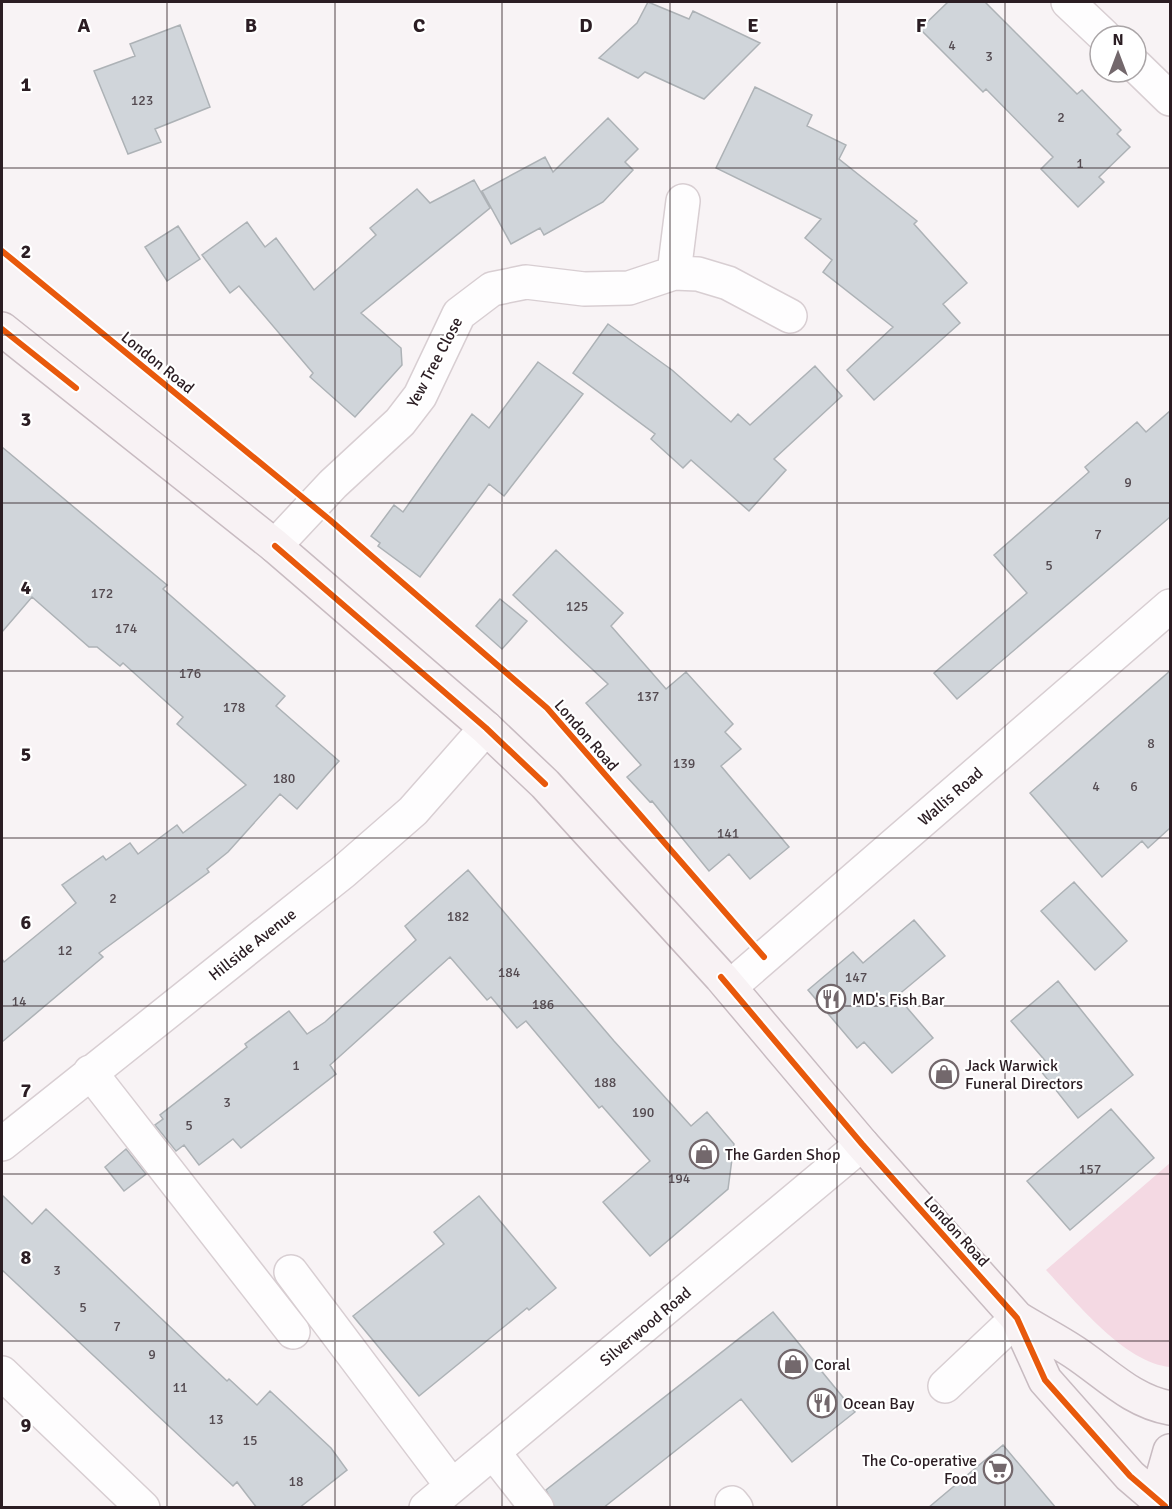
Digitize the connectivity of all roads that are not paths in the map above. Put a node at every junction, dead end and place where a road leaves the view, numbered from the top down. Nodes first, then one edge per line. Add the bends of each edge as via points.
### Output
1 (1068, 2) edge
2 (1091, 24) edge
3 (1148, 78) edge
4 (1170, 99) edge
5 (682, 201) dead end
6 (674, 273) junction
7 (790, 316) dead end
8 (2, 329) edge
9 (275, 546) junction
10 (1170, 606) edge
11 (486, 728) junction
12 (730, 987) junction
13 (90, 1072) junction
14 (2, 1144) edge
15 (862, 1144) junction
16 (291, 1272) dead end
17 (1017, 1318) junction
18 (293, 1332) dead end
19 (2, 1373) edge
20 (945, 1386) dead end
21 (1170, 1408) edge
22 (1170, 1451) edge
23 (493, 1452) junction
24 (453, 1486) junction
25 (1166, 1507) edge
26 (142, 1508) edge
27 (426, 1508) edge
28 (537, 1508) edge

1 - 2 street
3 - 4 street
5 - 6 street
6 - 7 street, Yew Tree Close via 698,274 728,283
6 - 9 street, Yew Tree Close via 629,288 584,289 526,282 492,289 459,314 420,396 400,422 333,484
8 - 9 main road, London Road
9 - 11 main road, London Road
10 - 12 street, Wallis Road
11 - 12 main road, London Road via 544,784
11 - 13 street, Hillside Avenue via 413,811
12 - 15 main road, London Road
13 - 14 street, Hillside Avenue
13 - 18 street
15 - 17 main road, London Road
15 - 23 street, Silverwood Road
16 - 24 street
17 - 20 street
17 - 21 main road, London Road via 1076,1353 1119,1388 1156,1406
17 - 25 main road, London Road via 1045,1380 1130,1476
19 - 26 street
22 - 25 main road via 1162,1479
23 - 24 street, Silverwood Road
23 - 28 street
24 - 27 street, Silverwood Road

